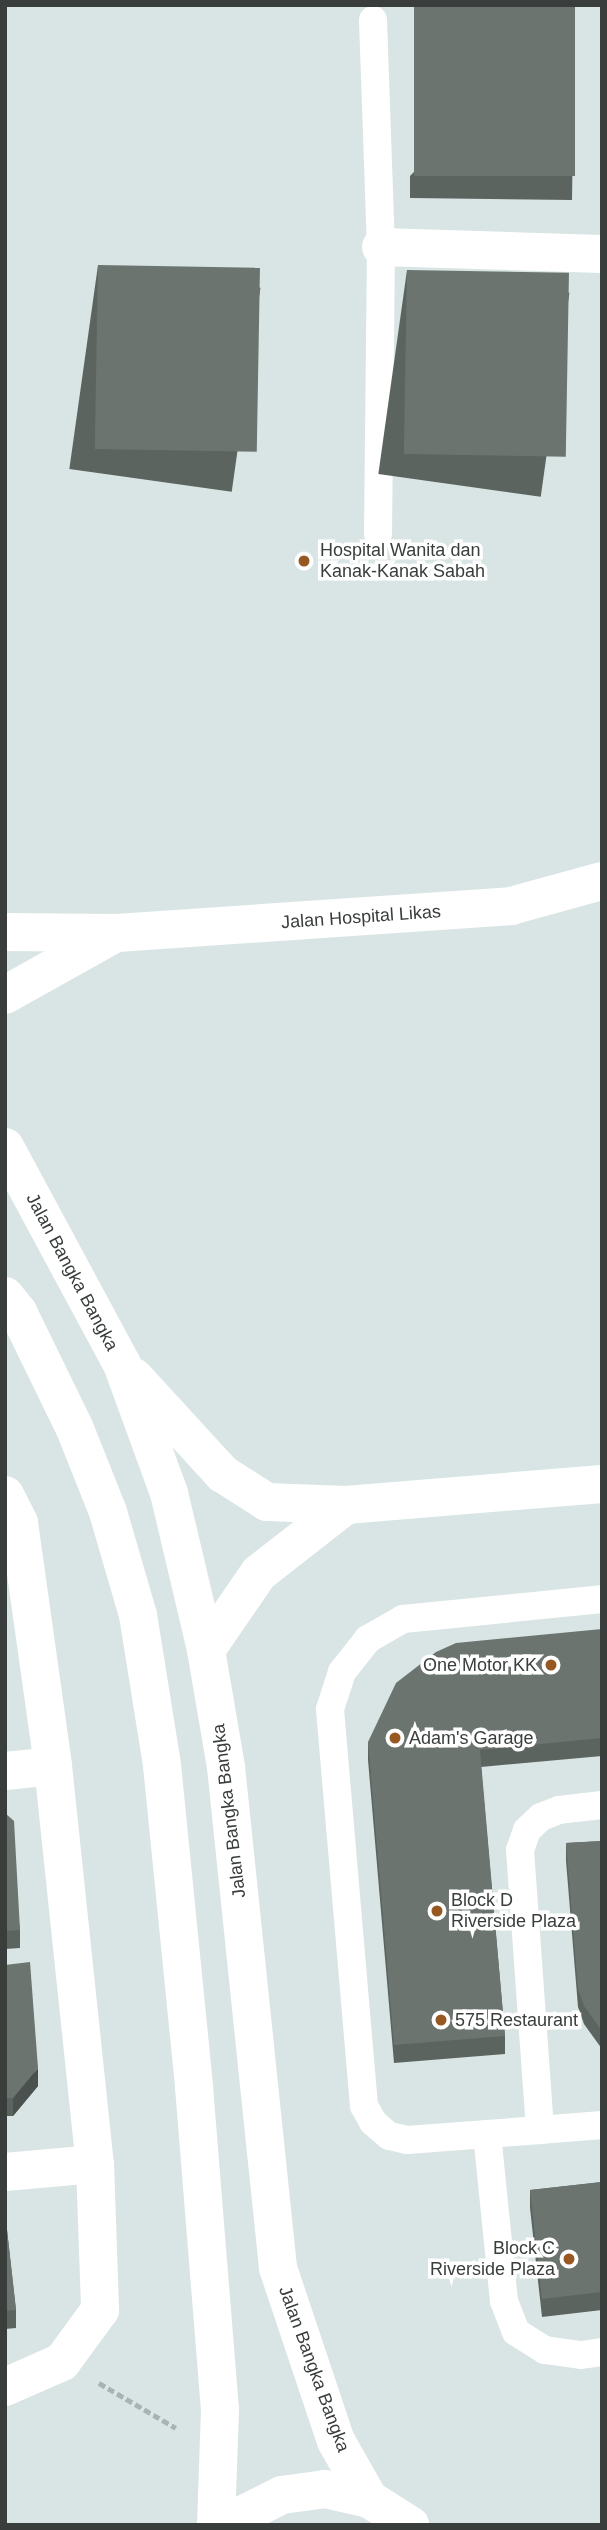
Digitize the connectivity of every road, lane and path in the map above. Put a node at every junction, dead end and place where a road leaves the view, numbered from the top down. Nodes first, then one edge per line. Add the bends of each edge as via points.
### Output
1 (373, 20) dead end
2 (381, 247) junction
3 (602, 254) edge
4 (378, 534) dead end
5 (602, 881) edge
6 (5, 932) edge
7 (117, 933) junction
8 (5, 995) edge
9 (5, 1147) edge
10 (9, 1305) edge
11 (122, 1364) junction
12 (602, 1483) edge
13 (5, 1495) edge
14 (346, 1505) junction
15 (602, 1599) edge
16 (206, 1650) junction
17 (53, 1766) junction
18 (5, 1772) edge
19 (602, 1805) edge
20 (602, 2124) edge
21 (540, 2130) junction
22 (487, 2134) junction
23 (95, 2164) junction
24 (5, 2172) edge
25 (602, 2352) edge
26 (62, 2362) junction
27 (5, 2387) edge
28 (220, 2453) junction
29 (369, 2498) junction
30 (411, 2523) edge
31 (216, 2525) edge
32 (233, 2525) edge

1 - 2 lane
2 - 3 street
2 - 4 lane
5 - 7 street, Jalan Hospital Likas via 511,906
6 - 7 street, Jalan Hospital Likas
7 - 8 street
9 - 11 street, Jalan Bangka Bangka
10 - 28 street via 80,1441 108,1511 138,1615 163,1765
11 - 14 street via 223,1474 267,1502
11 - 16 street, Jalan Bangka Bangka via 169,1493
12 - 14 street
13 - 17 street via 19,1523
14 - 16 street via 259,1573
15 - 22 lane via 403,1619 368,1639 342,1672 330,1709 365,2106 373,2122 389,2136
16 - 29 street, Jalan Bangka Bangka via 226,1767 278,2268 336,2441
17 - 18 street
17 - 23 street
19 - 21 lane via 541,1817 527,1830 520,1850
20 - 21 lane
21 - 22 lane
22 - 25 lane via 504,2301 516,2332 545,2350 580,2355
23 - 24 street
23 - 26 street via 100,2310
26 - 27 street
26 - 28 path
28 - 31 street
29 - 30 street
29 - 32 street via 325,2489 282,2495

